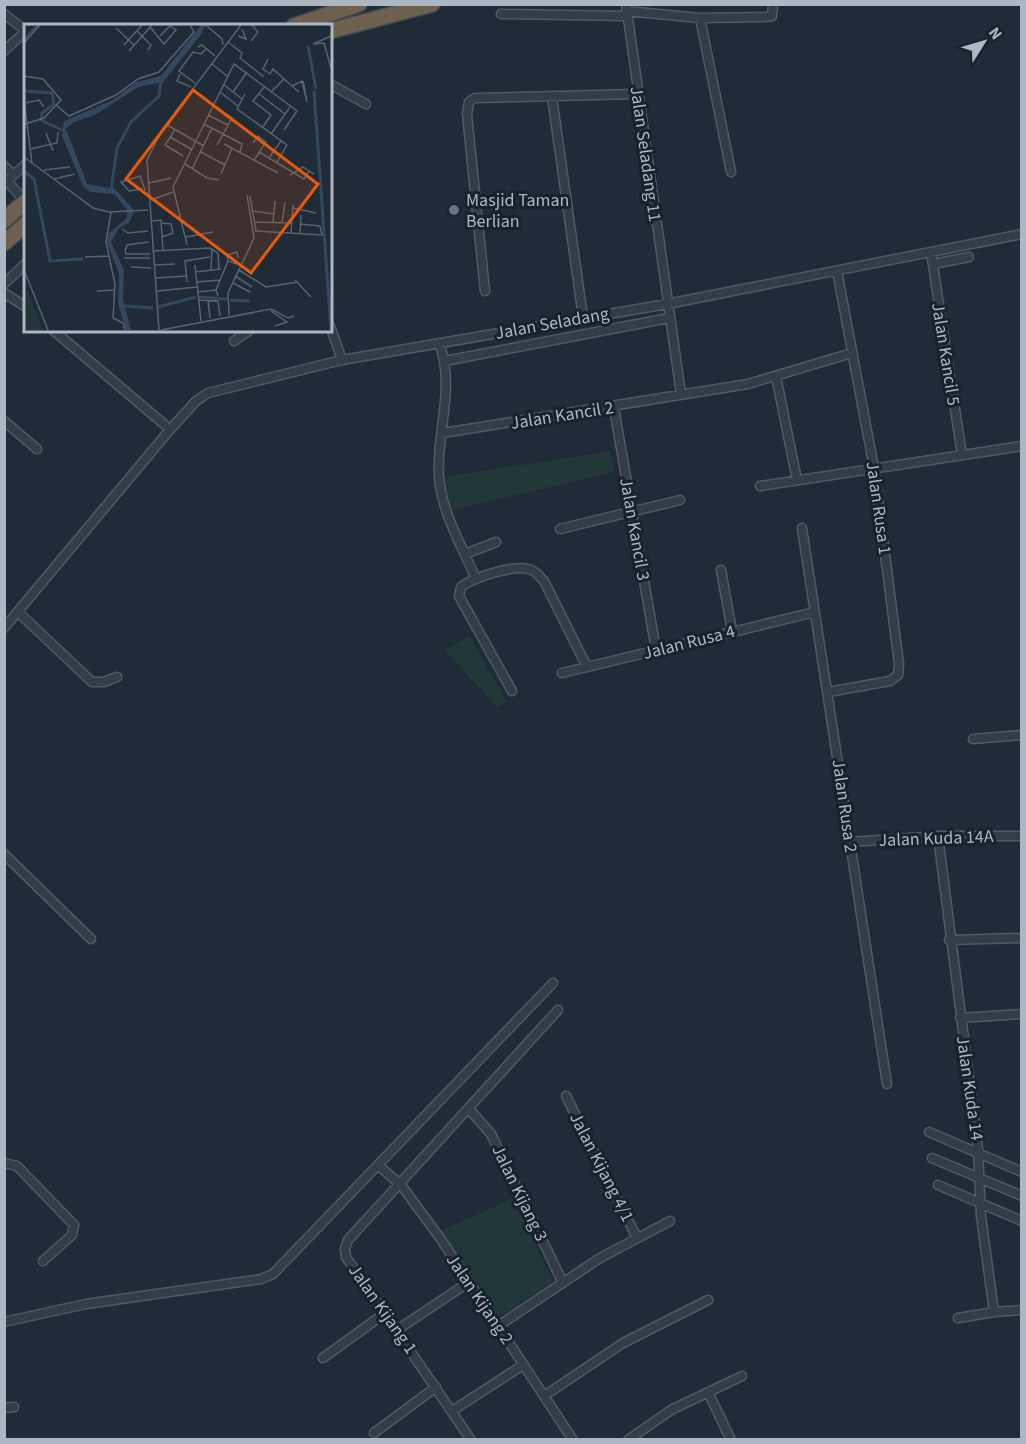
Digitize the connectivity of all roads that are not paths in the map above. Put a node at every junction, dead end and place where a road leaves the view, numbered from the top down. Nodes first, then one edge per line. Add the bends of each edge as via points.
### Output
1 (359, 4) edge
2 (432, 4) edge
3 (773, 4) edge
4 (626, 10) edge
5 (4, 14) edge
6 (501, 14) dead end
7 (700, 18) junction
8 (300, 24) edge
9 (24, 29) edge
10 (332, 30) edge
11 (24, 32) edge
12 (4, 51) edge
13 (332, 85) edge
14 (637, 94) junction
15 (552, 97) junction
16 (366, 105) dead end
17 (4, 166) edge
18 (24, 169) edge
19 (730, 172) dead end
20 (10, 178) junction
21 (24, 198) edge
22 (24, 203) edge
23 (4, 220) edge
24 (24, 226) edge
25 (1022, 234) edge
26 (4, 243) edge
27 (931, 252) junction
28 (969, 257) dead end
29 (933, 264) junction
30 (24, 265) edge
31 (837, 271) junction
32 (4, 284) edge
33 (484, 291) dead end
34 (4, 293) edge
35 (667, 304) junction
36 (24, 306) edge
37 (583, 317) junction
38 (669, 318) junction
39 (55, 332) edge
40 (247, 332) edge
41 (332, 332) edge
42 (234, 341) dead end
43 (438, 343) junction
44 (852, 352) junction
45 (342, 360) junction
46 (445, 361) junction
47 (776, 376) junction
48 (681, 394) junction
49 (614, 408) junction
50 (4, 421) edge
51 (165, 425) dead end
52 (443, 433) junction
53 (1022, 446) edge
54 (37, 449) dead end
55 (962, 455) junction
56 (874, 468) junction
57 (797, 480) junction
58 (760, 486) dead end
59 (680, 500) dead end
60 (632, 512) junction
61 (802, 528) dead end
62 (560, 530) dead end
63 (496, 542) dead end
64 (465, 554) junction
65 (721, 570) dead end
66 (475, 578) junction
67 (18, 612) junction
68 (815, 612) junction
69 (4, 628) edge
70 (732, 632) junction
71 (656, 650) junction
72 (587, 667) junction
73 (562, 673) dead end
74 (117, 676) dead end
75 (512, 691) dead end
76 (828, 692) junction
77 (1022, 735) edge
78 (973, 739) dead end
79 (938, 836) junction
80 (1022, 836) edge
81 (850, 842) junction
82 (4, 854) edge
83 (1022, 938) edge
84 (92, 939) dead end
85 (950, 940) junction
86 (553, 983) dead end
87 (558, 1010) dead end
88 (1022, 1014) edge
89 (960, 1018) junction
90 (887, 1084) dead end
91 (566, 1096) dead end
92 (469, 1109) junction
93 (929, 1132) dead end
94 (978, 1152) junction
95 (932, 1158) dead end
96 (4, 1163) edge
97 (379, 1166) junction
98 (1022, 1172) edge
99 (979, 1176) junction
100 (401, 1185) junction
101 (938, 1185) dead end
102 (1022, 1196) edge
103 (981, 1204) junction
104 (670, 1221) dead end
105 (1022, 1221) edge
106 (637, 1238) junction
107 (43, 1261) dead end
108 (469, 1282) junction
109 (563, 1283) junction
110 (708, 1300) dead end
111 (1022, 1310) edge
112 (994, 1312) junction
113 (386, 1313) junction
114 (958, 1318) dead end
115 (4, 1322) edge
116 (498, 1326) junction
117 (398, 1330) junction
118 (323, 1358) dead end
119 (523, 1365) junction
120 (742, 1376) dead end
121 (436, 1387) junction
122 (708, 1392) junction
123 (544, 1396) junction
124 (452, 1411) junction
125 (374, 1433) dead end
126 (471, 1440) edge
127 (573, 1440) edge
128 (628, 1440) edge
129 (731, 1440) edge

1 - 8 highway
2 - 10 highway
3 - 7 street via 769,17
4 - 6 street
4 - 7 street
4 - 14 street, Jalan Seladang 11
5 - 9 street
7 - 19 street
11 - 12 street
13 - 16 street
14 - 15 street
14 - 35 street, Jalan Seladang 11
15 - 33 street via 475,98 466,107
15 - 37 street
17 - 20 street
18 - 20 street
20 - 21 street
22 - 23 highway
24 - 26 highway
25 - 27 street, Jalan Seladang
27 - 29 street, Jalan Kancil 5
27 - 31 street, Jalan Seladang
28 - 29 street
29 - 55 street, Jalan Kancil 5
30 - 32 street
31 - 35 street, Jalan Seladang
31 - 44 street, Jalan Rusa 1
34 - 36 street
35 - 37 street, Jalan Seladang
35 - 38 street
37 - 43 street, Jalan Seladang
38 - 46 street
38 - 48 street
39 - 51 street
40 - 42 street
41 - 45 street
43 - 45 street, Jalan Seladang
43 - 46 street
44 - 47 street, Jalan Kancil 2
44 - 56 street, Jalan Rusa 1
45 - 67 street, Jalan Seladang via 202,396
46 - 52 street via 448,379
47 - 48 street, Jalan Kancil 2 via 725,389
47 - 57 street
48 - 49 street, Jalan Kancil 2
49 - 52 street, Jalan Kancil 2
49 - 60 street, Jalan Kancil 3
50 - 54 street
52 - 64 street via 440,486
53 - 55 street
55 - 56 street
56 - 57 street
56 - 76 street, Jalan Rusa 1 via 898,675 890,681
57 - 58 street
59 - 60 street
60 - 62 street
60 - 71 street, Jalan Kancil 3
61 - 68 street, Jalan Rusa 2
63 - 64 street
64 - 66 street
65 - 70 street
66 - 72 street via 522,569 537,574
66 - 75 street via 461,587 459,596
67 - 69 street, Jalan Seladang
67 - 74 street via 92,682
68 - 70 street, Jalan Rusa 4
68 - 76 street, Jalan Rusa 2
70 - 71 street, Jalan Rusa 4
71 - 72 street, Jalan Rusa 4
72 - 73 street, Jalan Rusa 4
76 - 81 street, Jalan Rusa 2
77 - 78 street
79 - 80 street, Jalan Kuda 14A
79 - 81 street, Jalan Kuda 14A
79 - 85 street, Jalan Kuda 14
81 - 90 street, Jalan Rusa 2
82 - 84 street
83 - 85 street
85 - 89 street, Jalan Kuda 14
86 - 97 street
87 - 92 street
88 - 89 street
89 - 94 street, Jalan Kuda 14
91 - 106 street, Jalan Kijang 4/1
92 - 100 street
92 - 109 street, Jalan Kijang 3 via 491,1134
93 - 94 street
94 - 98 street
94 - 99 street, Jalan Kuda 14
95 - 99 street
96 - 107 street via 17,1166 74,1225 72,1235
97 - 100 street, Jalan Kijang 2
97 - 115 street via 286,1263 267,1277 80,1305
99 - 102 street
99 - 103 street, Jalan Kuda 14
100 - 108 street, Jalan Kijang 2
100 - 113 street, Jalan Kijang 1 via 348,1240 345,1249 346,1257
101 - 103 street
103 - 105 street
103 - 112 street, Jalan Kuda 14
104 - 106 street
106 - 109 street
108 - 116 street, Jalan Kijang 2
108 - 117 street
109 - 116 street
110 - 123 street via 638,1335
111 - 112 street
112 - 114 street
113 - 117 street, Jalan Kijang 1
113 - 118 street
116 - 119 street, Jalan Kijang 2
117 - 121 street, Jalan Kijang 1
119 - 123 street, Jalan Kijang 2
119 - 124 street
120 - 122 street
121 - 124 street, Jalan Kijang 1
121 - 125 street
122 - 128 street via 671,1410
122 - 129 street
123 - 127 street, Jalan Kijang 2
124 - 126 street, Jalan Kijang 1

